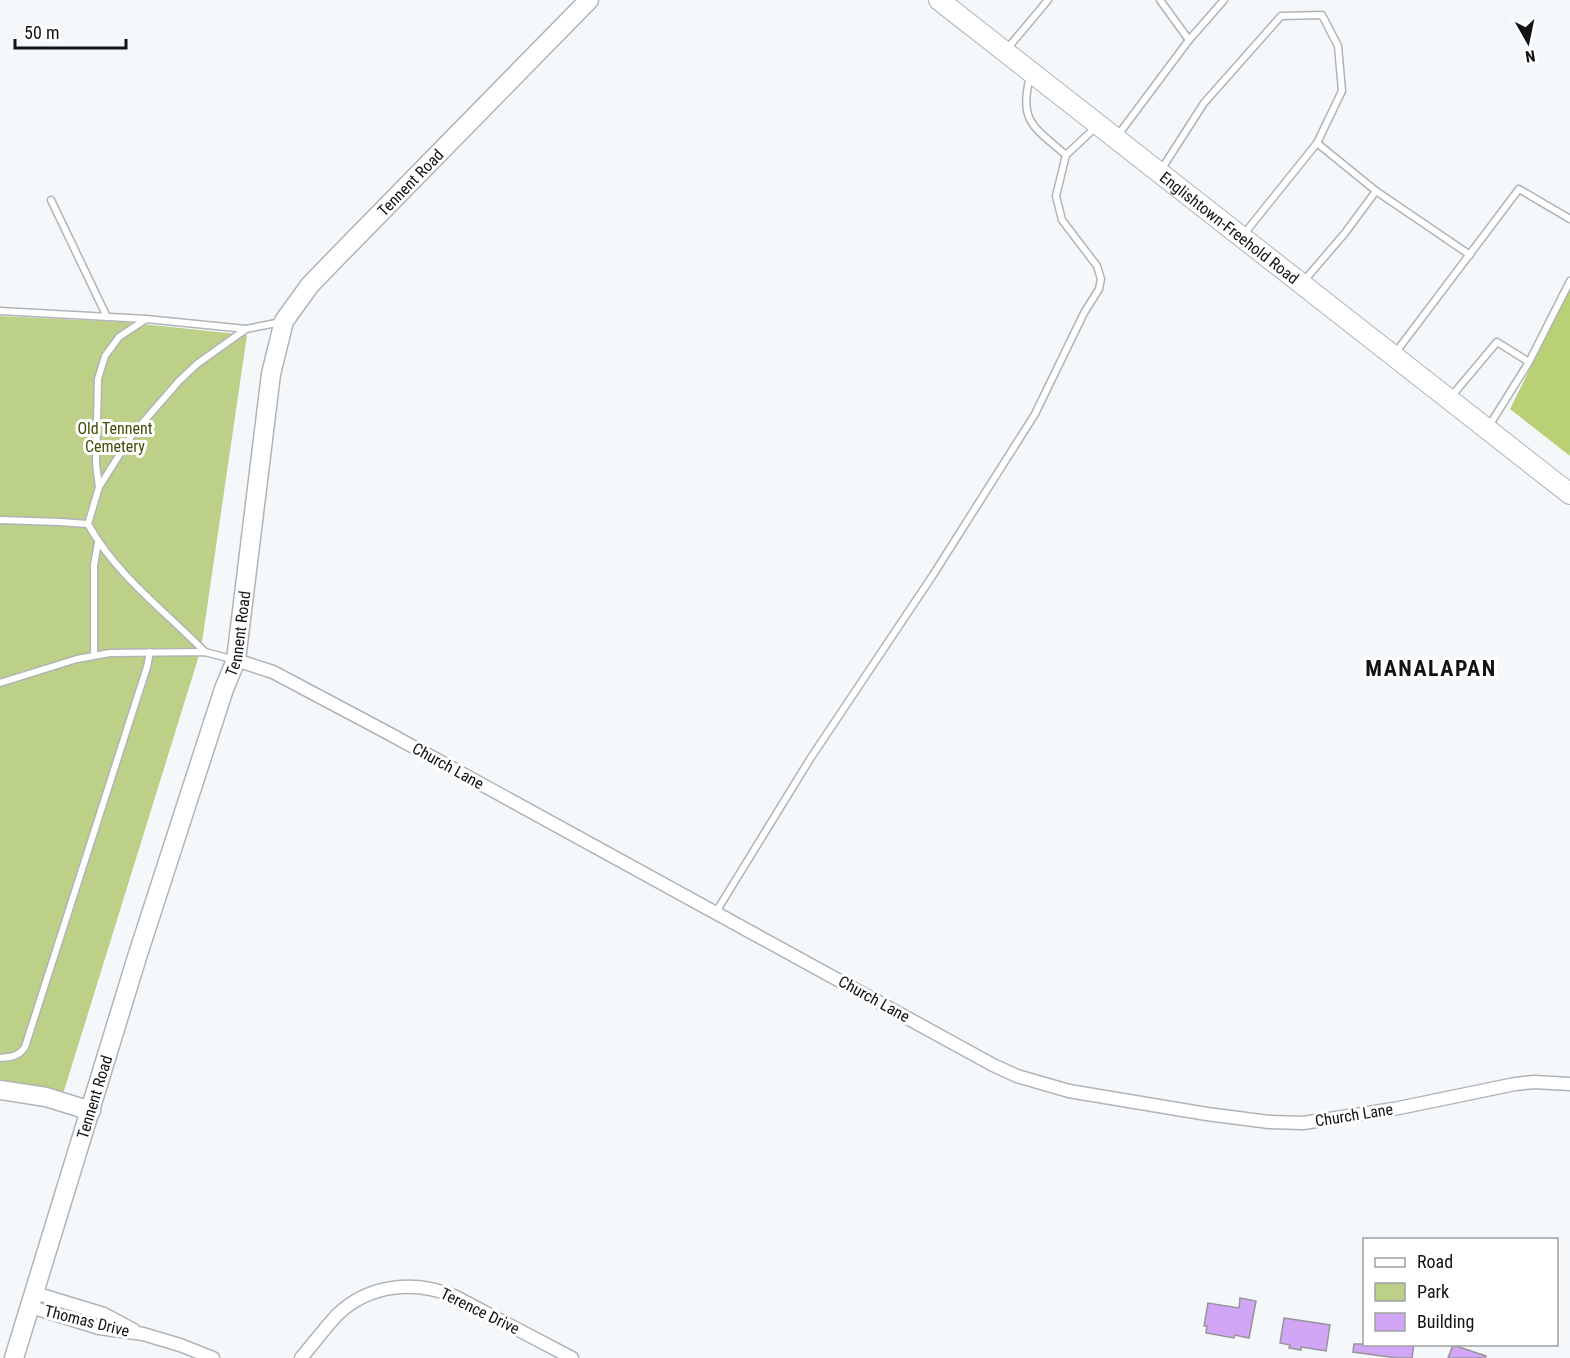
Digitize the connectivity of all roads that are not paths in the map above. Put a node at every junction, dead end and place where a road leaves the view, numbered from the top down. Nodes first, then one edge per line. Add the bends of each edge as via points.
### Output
1 (589, 0) edge
2 (939, 0) edge
3 (1048, 0) edge
4 (1160, 0) edge
5 (1224, 0) edge
6 (1189, 40) junction
7 (1005, 51) junction
8 (1031, 72) junction
9 (1098, 124) junction
10 (1115, 138) junction
11 (1317, 143) junction
12 (1066, 155) junction
13 (1159, 172) junction
14 (1376, 191) junction
15 (51, 200) dead end
16 (1570, 219) edge
17 (1242, 236) junction
18 (1470, 255) junction
19 (1570, 281) edge
20 (1302, 284) junction
21 (0, 311) edge
22 (107, 317) junction
23 (146, 319) junction
24 (284, 321) junction
25 (246, 329) junction
26 (1393, 356) junction
27 (1529, 362) junction
28 (1449, 400) junction
29 (1487, 429) junction
30 (99, 487) junction
31 (1570, 494) edge
32 (0, 520) edge
33 (88, 525) junction
34 (98, 543) junction
35 (150, 652) junction
36 (205, 652) junction
37 (94, 655) junction
38 (236, 660) junction
39 (0, 683) edge
40 (716, 913) junction
41 (0, 1058) edge
42 (1570, 1084) edge
43 (0, 1090) edge
44 (92, 1111) junction
45 (33, 1300) junction
46 (14, 1358) edge
47 (213, 1358) edge
48 (302, 1358) edge
49 (572, 1358) edge

1 - 24 street, Tennent Road via 310,285
2 - 7 main road, Englishtown-Freehold Road
3 - 7 lane
4 - 6 lane
5 - 6 lane
6 - 10 lane
7 - 8 main road, Englishtown-Freehold Road
8 - 9 main road, Englishtown-Freehold Road
8 - 12 lane via 1025,108 1035,128
9 - 10 main road, Englishtown-Freehold Road
9 - 12 lane
10 - 13 main road, Englishtown-Freehold Road
11 - 13 lane via 1342,91 1338,45 1322,15 1281,16 1204,103
11 - 14 lane
11 - 17 lane
12 - 40 lane via 1056,196 1059,212 1097,266 1099,289 1035,414 810,759
13 - 17 main road, Englishtown-Freehold Road
14 - 18 lane
14 - 20 lane
15 - 22 lane
16 - 18 lane via 1519,189
17 - 20 main road, Englishtown-Freehold Road
18 - 26 lane
19 - 27 lane
20 - 26 main road, Englishtown-Freehold Road
21 - 22 lane
22 - 23 lane
23 - 25 lane
23 - 30 lane via 118,337 102,363 98,379
24 - 25 lane
24 - 38 street, Tennent Road via 271,374
25 - 30 lane via 197,364 163,398 132,435
26 - 28 main road, Englishtown-Freehold Road
27 - 28 lane via 1497,342
27 - 29 lane
28 - 29 main road, Englishtown-Freehold Road
29 - 31 main road, Englishtown-Freehold Road
30 - 33 lane
32 - 33 lane
33 - 34 lane
34 - 36 lane via 150,601
34 - 37 lane via 94,565
35 - 36 lane
35 - 37 lane
35 - 41 lane via 25,1047 15,1056
36 - 38 lane
37 - 39 lane
38 - 40 street, Church Lane via 273,672
38 - 44 street, Tennent Road via 138,954
40 - 42 street, Church Lane via 993,1065 1069,1091 1207,1114 1303,1123 1515,1084
43 - 44 street via 46,1097
44 - 45 street, Tennent Road
45 - 46 street, Tennent Road
45 - 47 street, Thomas Drive via 104,1314 143,1335
48 - 49 street, Terence Drive via 337,1316 360,1299 387,1288 413,1286 454,1296

